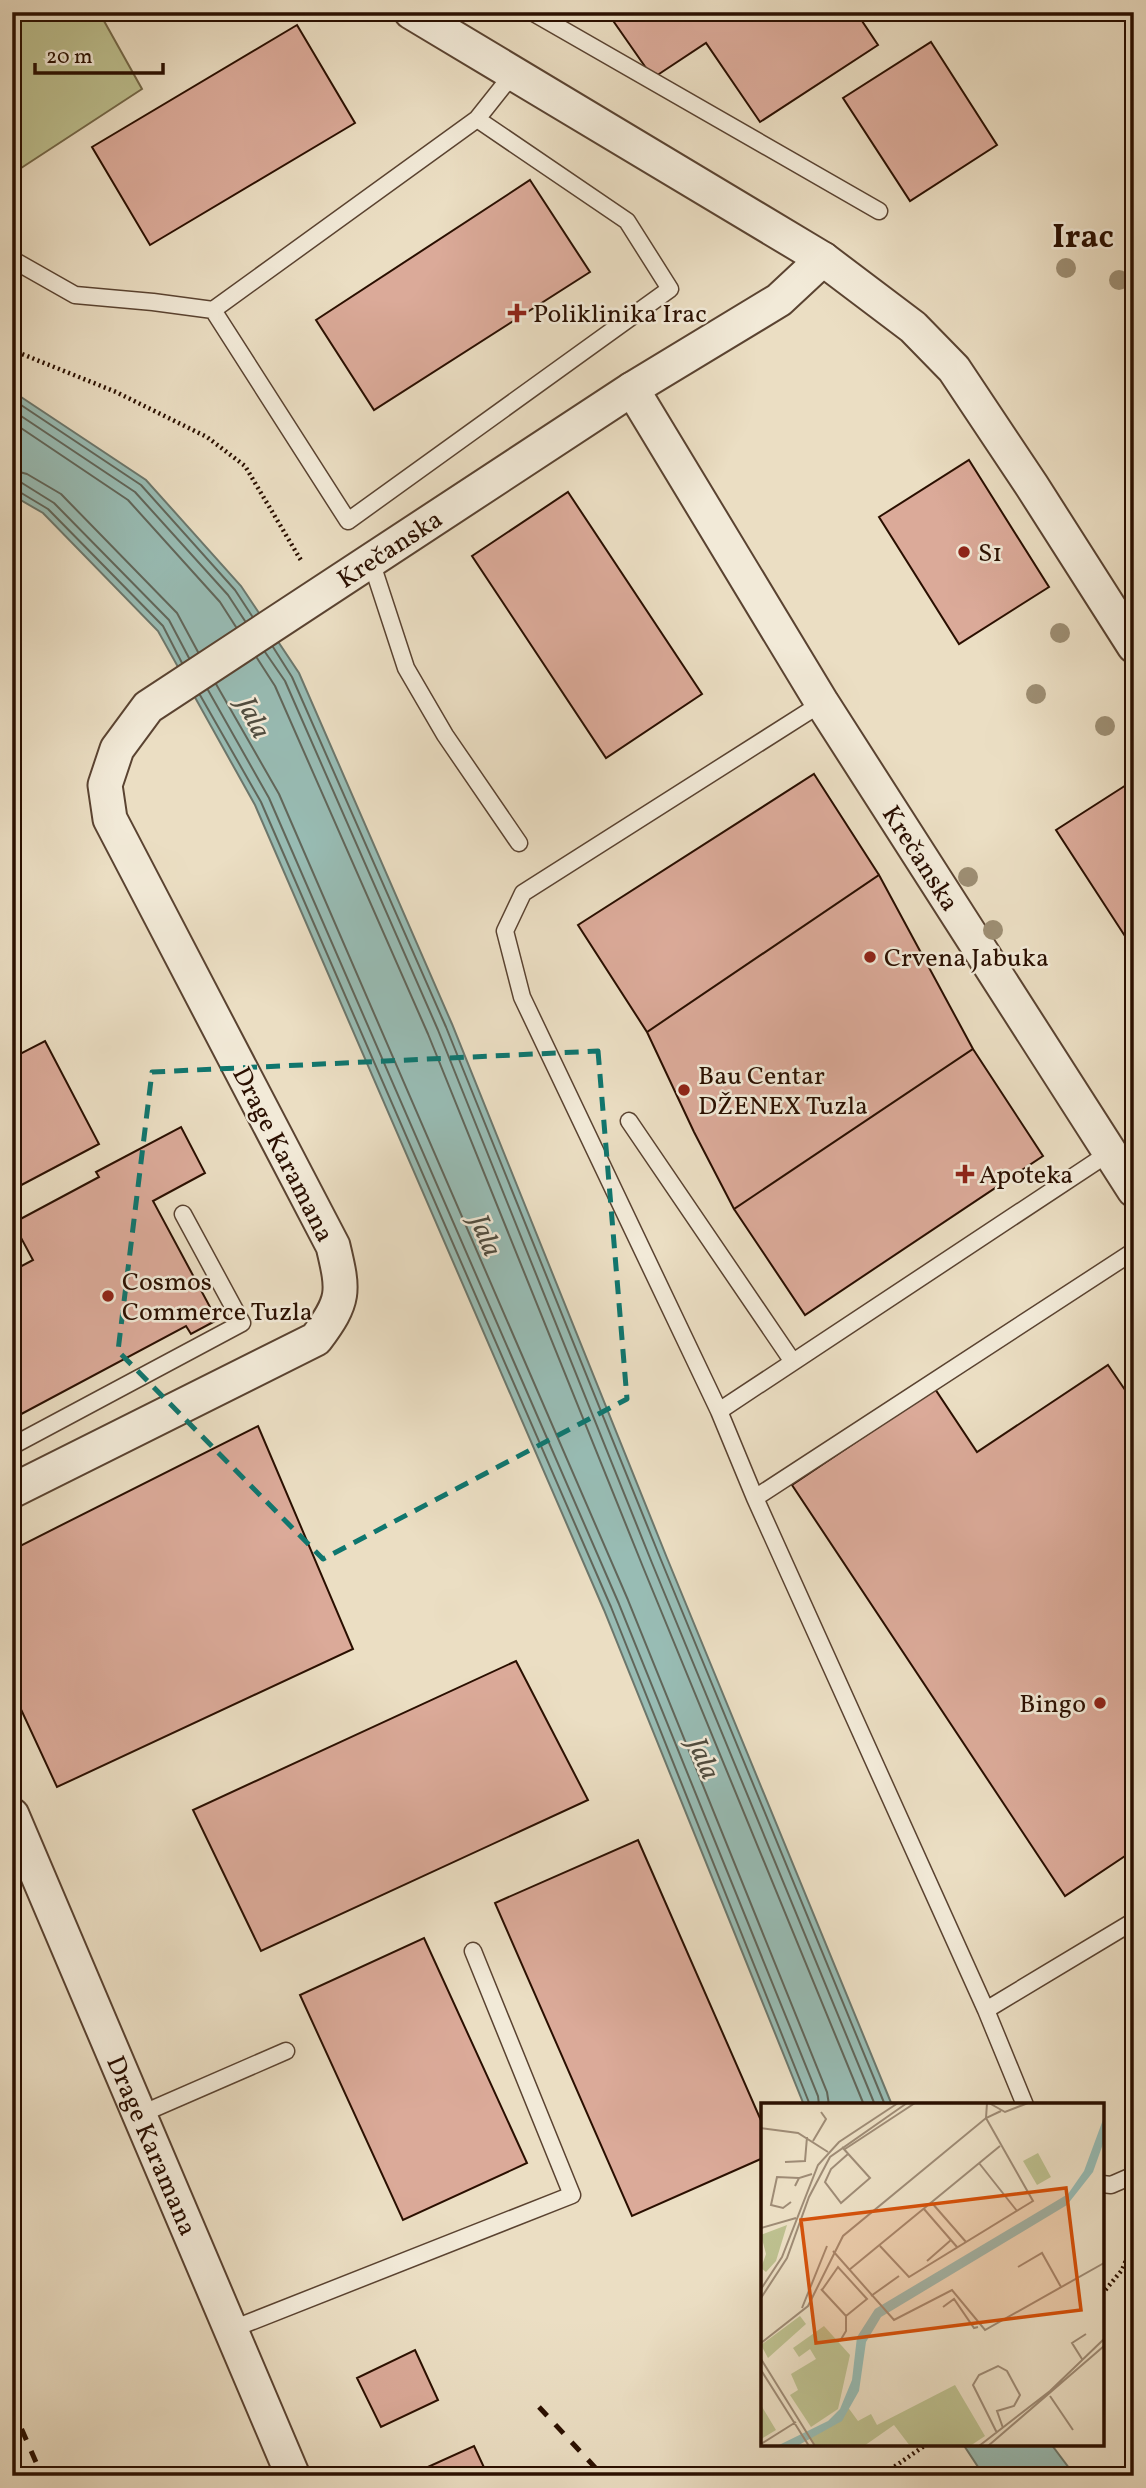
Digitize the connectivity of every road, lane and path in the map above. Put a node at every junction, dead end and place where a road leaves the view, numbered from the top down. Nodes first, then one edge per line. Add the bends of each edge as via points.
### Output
1 (411, 12) edge
2 (532, 12) edge
3 (512, 75) junction
4 (478, 119) junction
5 (879, 211) dead end
6 (12, 257) edge
7 (823, 259) junction
8 (213, 310) junction
9 (12, 350) edge
10 (632, 389) junction
11 (371, 561) junction
12 (321, 593) junction
13 (1134, 646) edge
14 (822, 703) junction
15 (148, 708) joint
16 (519, 843) dead end
17 (629, 1121) dead end
18 (1109, 1153) junction
19 (1134, 1190) edge
20 (183, 1214) dead end
21 (1134, 1251) edge
22 (793, 1362) junction
23 (719, 1411) junction
24 (12, 1446) edge
25 (12, 1491) edge
26 (755, 1498) junction
27 (12, 1815) edge
28 (1134, 1921) edge
29 (473, 1951) dead end
30 (986, 2010) junction
31 (286, 2052) dead end
32 (1024, 2103) edge
33 (139, 2115) junction
34 (1134, 2175) edge
35 (1104, 2184) edge
36 (1134, 2241) edge
37 (1104, 2292) edge
38 (230, 2330) junction
39 (924, 2446) edge
40 (293, 2476) edge
41 (881, 2476) edge

1 - 3 street
2 - 5 lane
3 - 4 lane
3 - 7 street
4 - 8 lane
4 - 8 lane via 627,221 670,289 348,521
6 - 8 lane via 75,295
7 - 10 street, Krečanska via 779,300
7 - 13 street via 913,327 954,369
9 - 12 path via 172,418 245,466
10 - 11 street, Krečanska
10 - 14 street, Krečanska
11 - 12 street, Krečanska
11 - 16 lane via 406,667 445,735
12 - 15 street, Krečanska
14 - 18 street, Krečanska
14 - 23 lane via 523,893 505,931 522,998
15 - 25 street, Drage Karamana via 117,749 105,785 110,819 333,1246 342,1283 335,1314 316,1339
17 - 22 lane
18 - 19 street, Krečanska
18 - 22 lane
20 - 24 lane via 242,1323
21 - 26 lane
22 - 23 lane
23 - 26 lane
26 - 30 lane
27 - 33 street, Drage Karamana
28 - 30 lane
29 - 38 lane via 572,2195
30 - 32 lane
31 - 33 lane
33 - 38 street, Drage Karamana
34 - 35 lane
36 - 37 path via 1122,2270
38 - 40 street, Drage Karamana
39 - 41 path

